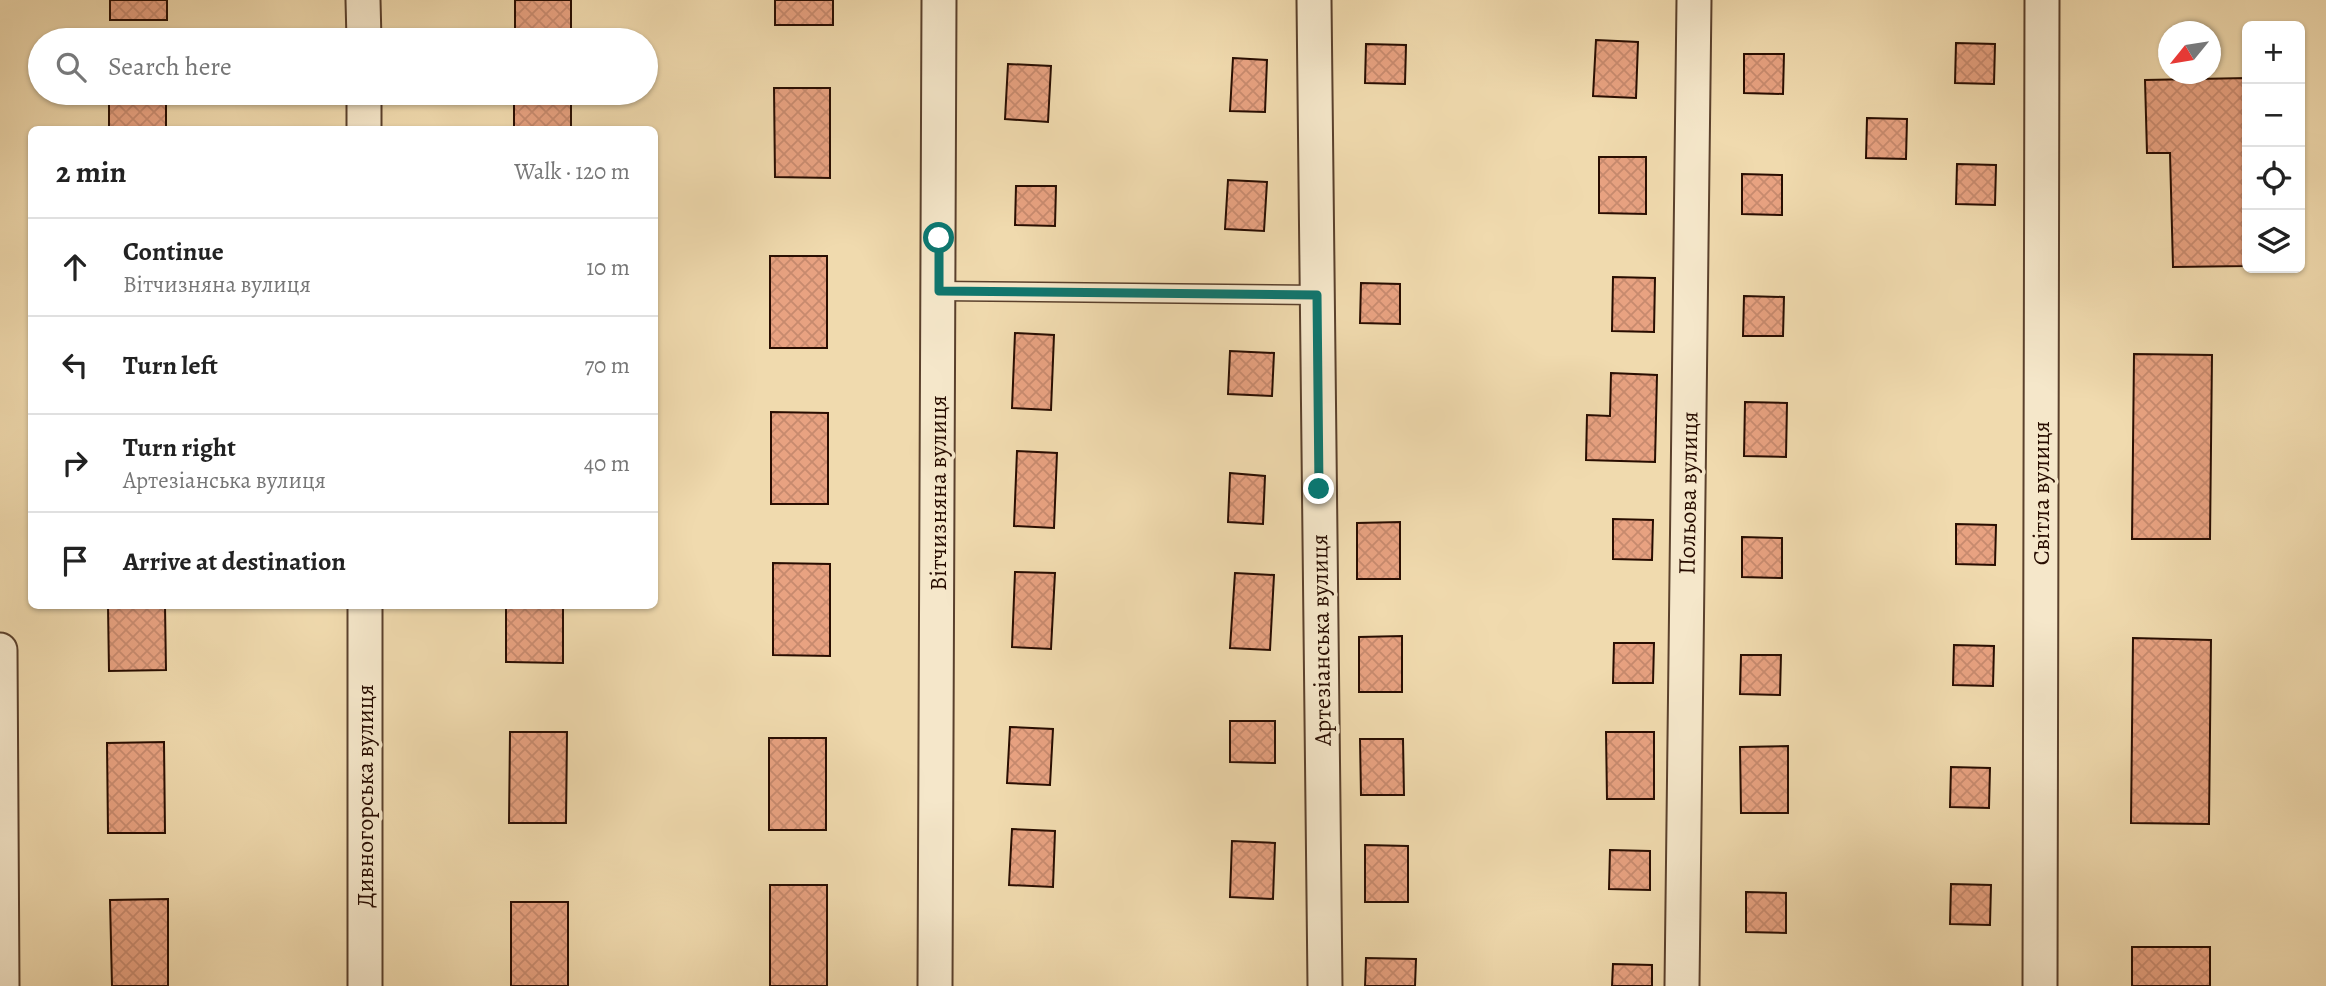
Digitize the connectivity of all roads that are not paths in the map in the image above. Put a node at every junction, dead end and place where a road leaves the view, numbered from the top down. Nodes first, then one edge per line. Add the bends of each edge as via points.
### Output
1 (363, 0) edge
2 (939, 0) edge
3 (1314, 0) edge
4 (1694, 0) edge
5 (2042, 0) edge
6 (364, 28) edge
7 (364, 105) edge
8 (364, 126) edge
9 (939, 291) junction
10 (1317, 295) junction
11 (365, 609) edge
12 (0, 650) edge
13 (2, 986) edge
14 (365, 986) edge
15 (935, 986) edge
16 (1325, 986) edge
17 (1682, 986) edge
18 (2040, 986) edge

1 - 6 street
2 - 9 street, Вітчизняна вулиця
3 - 10 street, Артезіанська вулиця
4 - 17 street, Польова вулиця
5 - 18 street, Світла вулиця
7 - 8 street
9 - 10 lane
9 - 15 street, Вітчизняна вулиця
10 - 16 street, Артезіанська вулиця
11 - 14 street, Дивногорська вулиця
12 - 13 street

